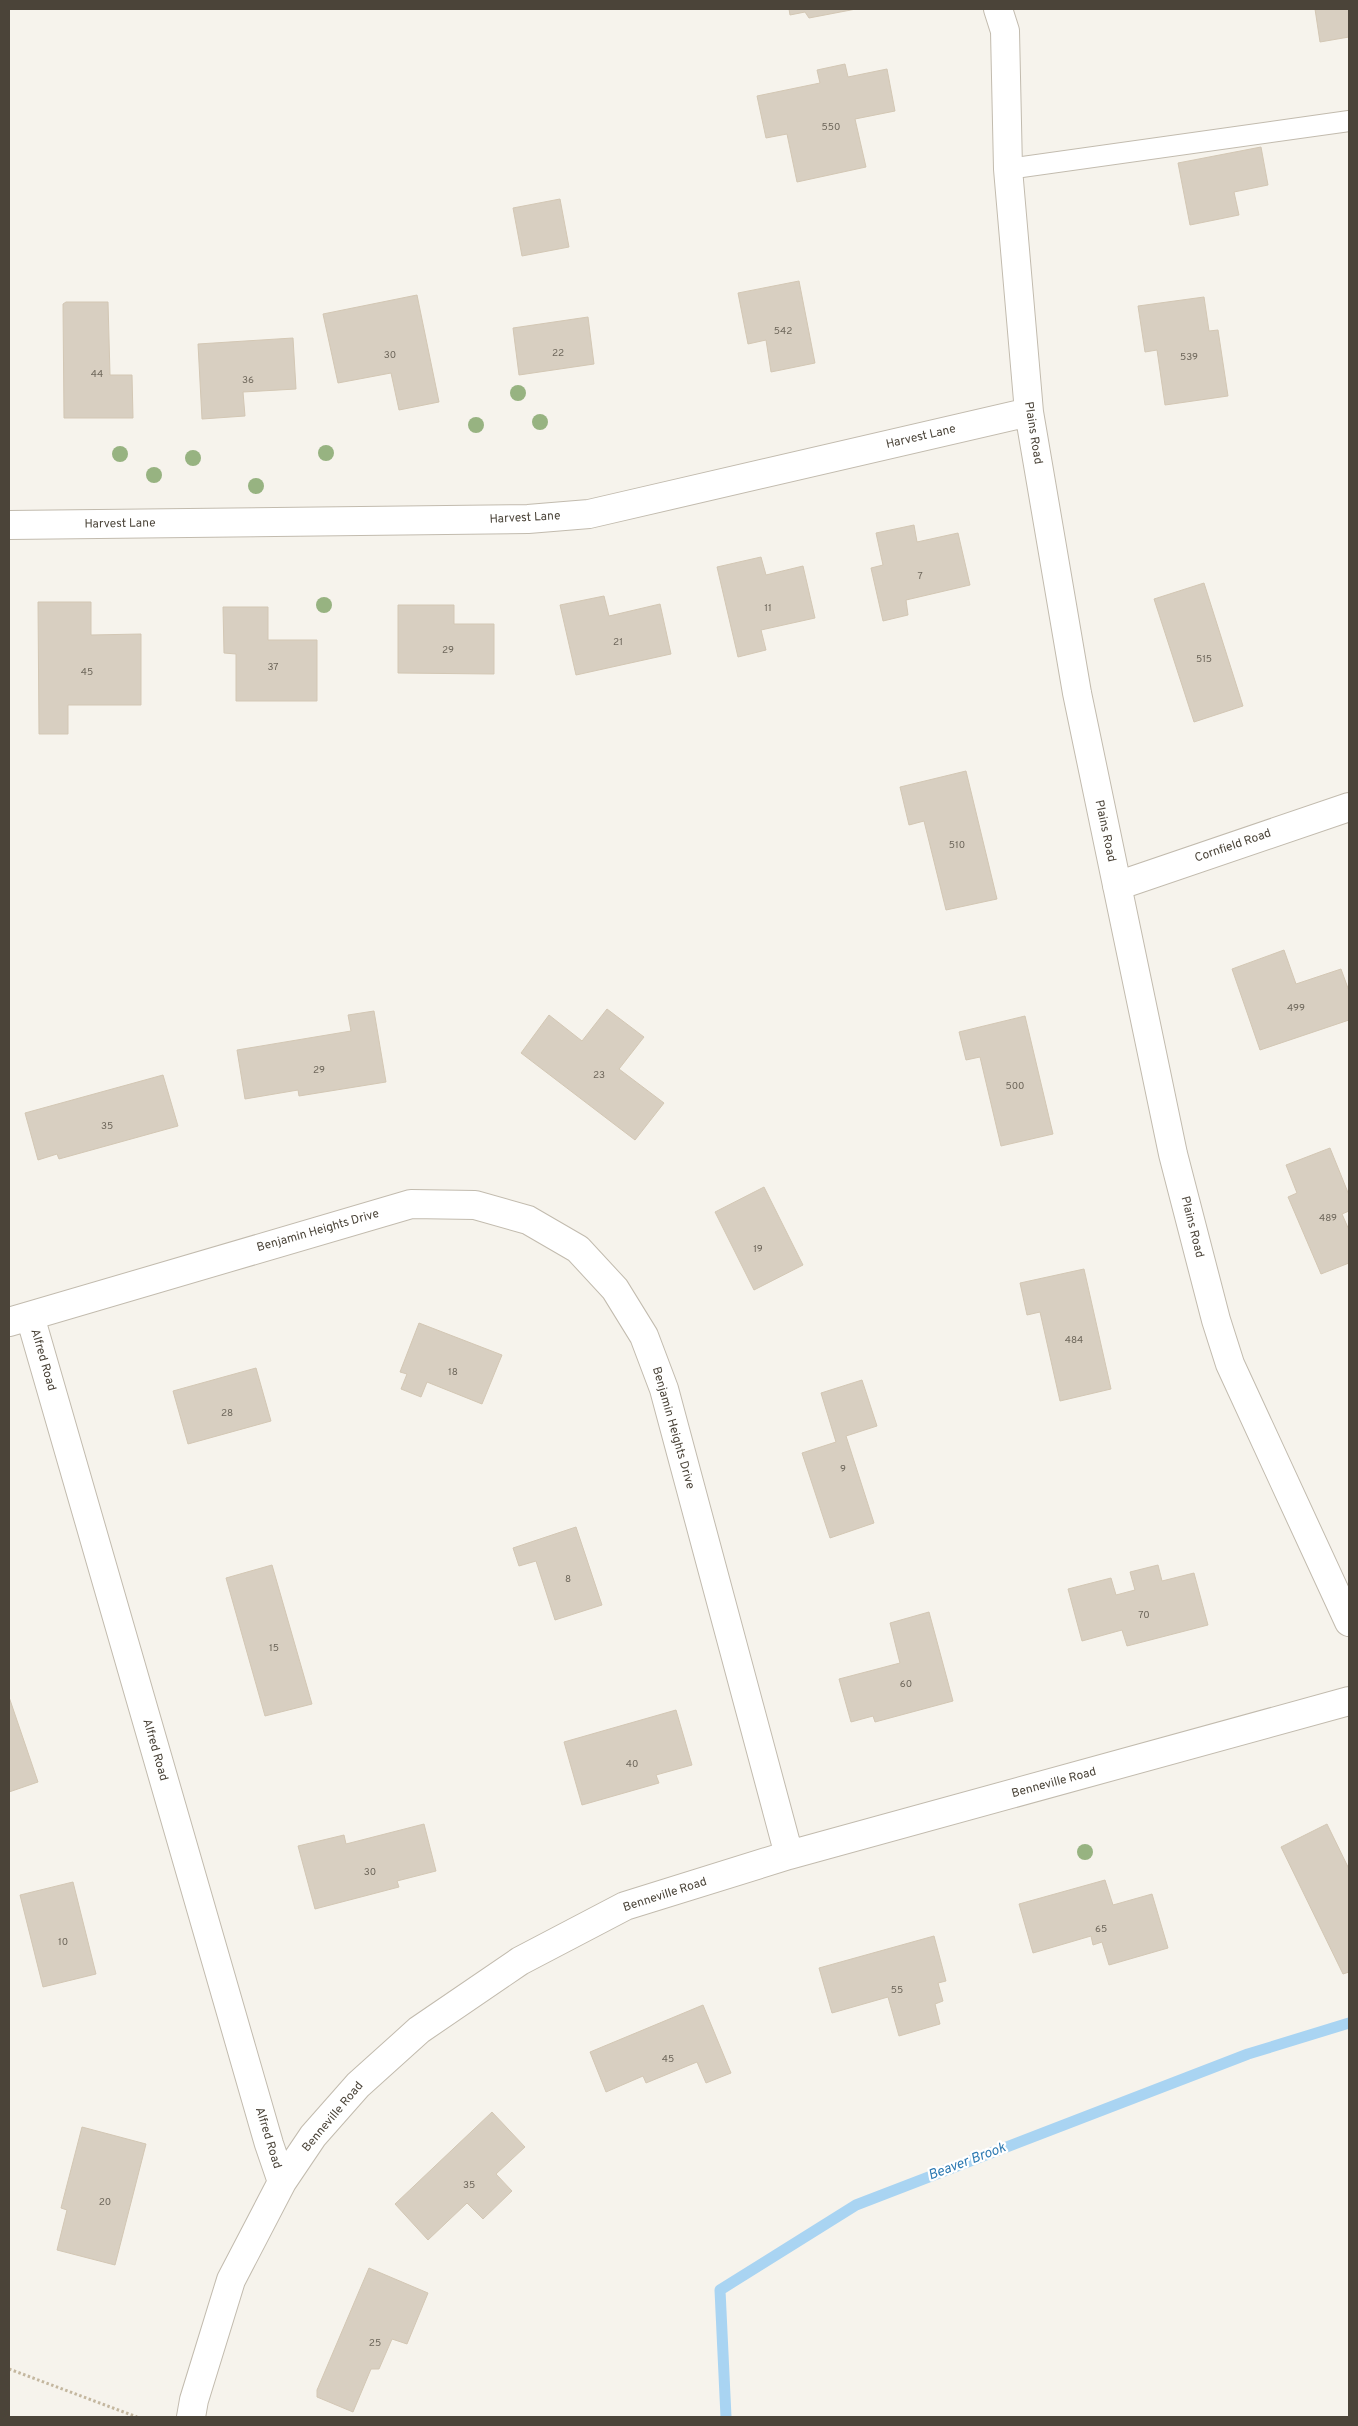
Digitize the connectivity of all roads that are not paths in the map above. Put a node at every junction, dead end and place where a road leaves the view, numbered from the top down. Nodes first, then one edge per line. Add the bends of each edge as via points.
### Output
1 (998, 9) edge
2 (1349, 121) edge
3 (1008, 169) junction
4 (1029, 412) junction
5 (9, 525) edge
6 (1349, 807) edge
7 (1117, 886) junction
8 (20, 1319) edge
9 (1349, 1622) edge
10 (1349, 1701) edge
11 (789, 1855) junction
12 (282, 2182) junction
13 (191, 2417) edge

1 - 3 street, Plains Road via 1006,31
2 - 3 lane
3 - 4 street, Plains Road
4 - 5 street, Harvest Lane via 589,514 528,519
4 - 7 street, Plains Road via 1077,693
6 - 7 street, Cornfield Road
7 - 9 street, Plains Road via 1173,1154 1216,1320 1250,1410
8 - 11 street, Benjamin Heights Drive via 411,1204 475,1205 528,1220 578,1249 615,1289 644,1336 664,1389
8 - 12 street, Alfred Road
10 - 11 street, Benneville Road
11 - 12 street, Benneville Road via 625,1906 520,1961 419,2030 358,2085 313,2136
12 - 13 street, Benneville Road via 231,2280

